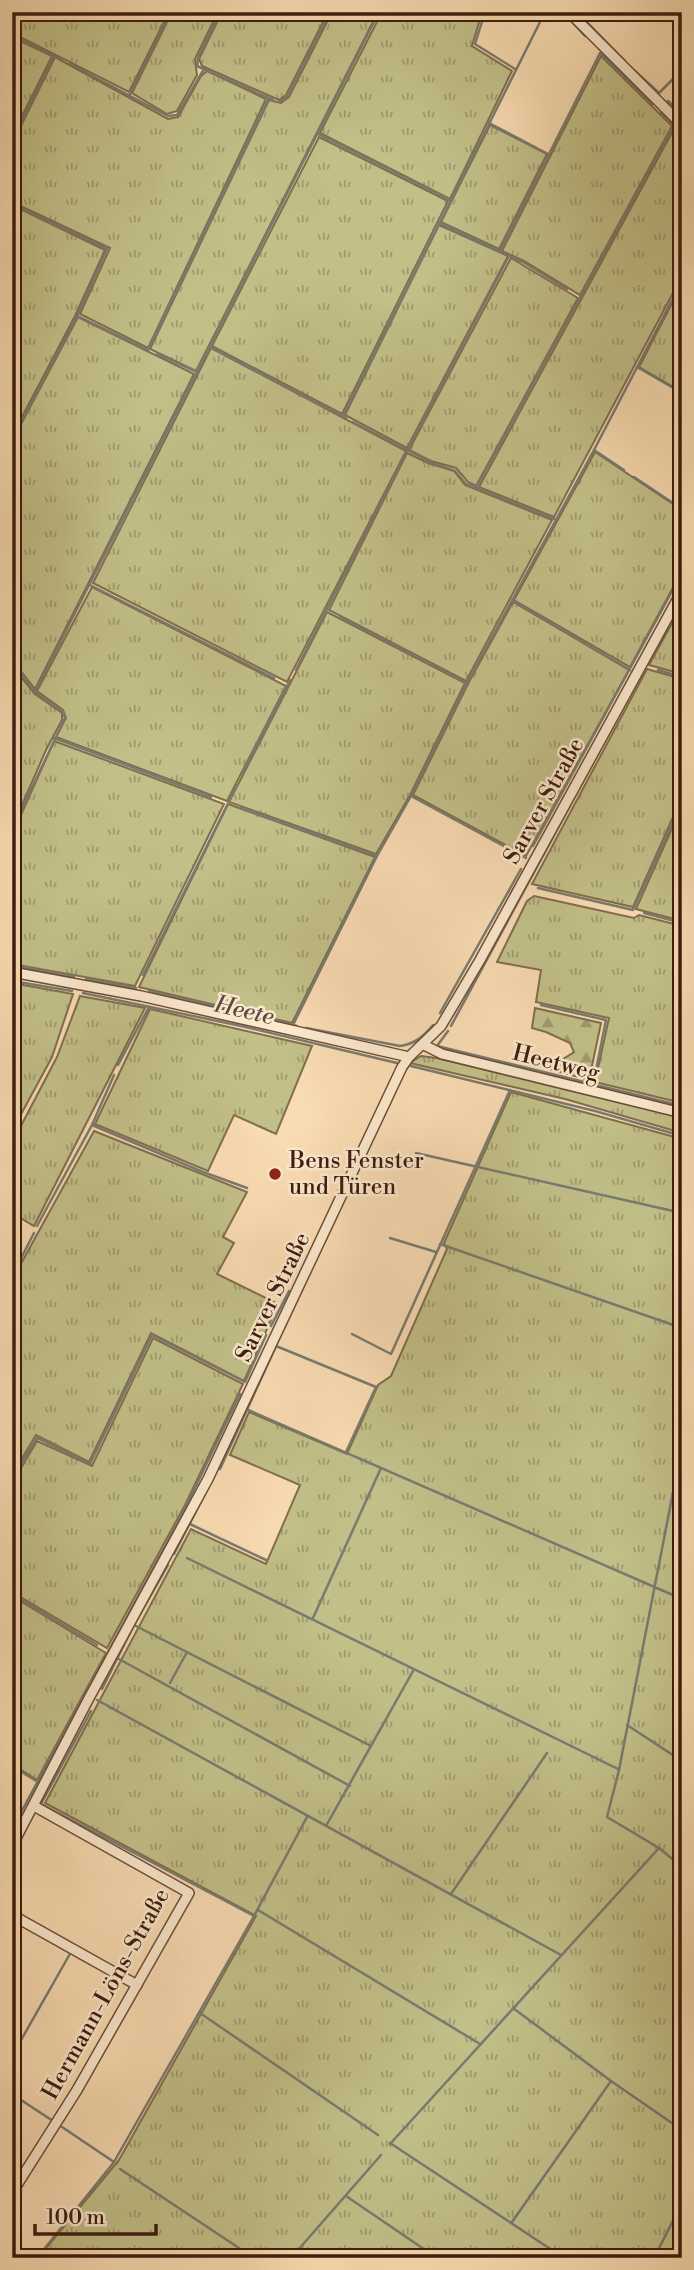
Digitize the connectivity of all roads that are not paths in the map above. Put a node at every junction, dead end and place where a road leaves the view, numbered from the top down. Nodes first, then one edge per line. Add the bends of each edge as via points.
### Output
1 (569, 12) edge
2 (682, 125) edge
3 (682, 591) edge
4 (12, 972) edge
5 (424, 1045) junction
6 (409, 1057) junction
7 (682, 1112) edge
8 (34, 1807) junction
9 (12, 1845) edge
10 (12, 1915) edge
11 (137, 1985) junction
12 (12, 2186) edge

1 - 2 street
3 - 5 street, Sarver Straße via 480,960 441,1026
4 - 6 street via 141,996
5 - 6 street, Sarver Straße
5 - 7 street, Heetweg via 442,1054
6 - 8 street, Sarver Straße via 208,1479
8 - 9 street, Sarver Straße
8 - 11 street, Hermann-Löns-Straße via 189,1893
10 - 11 street
11 - 12 street, Hermann-Löns-Straße via 52,2130 15,2188

